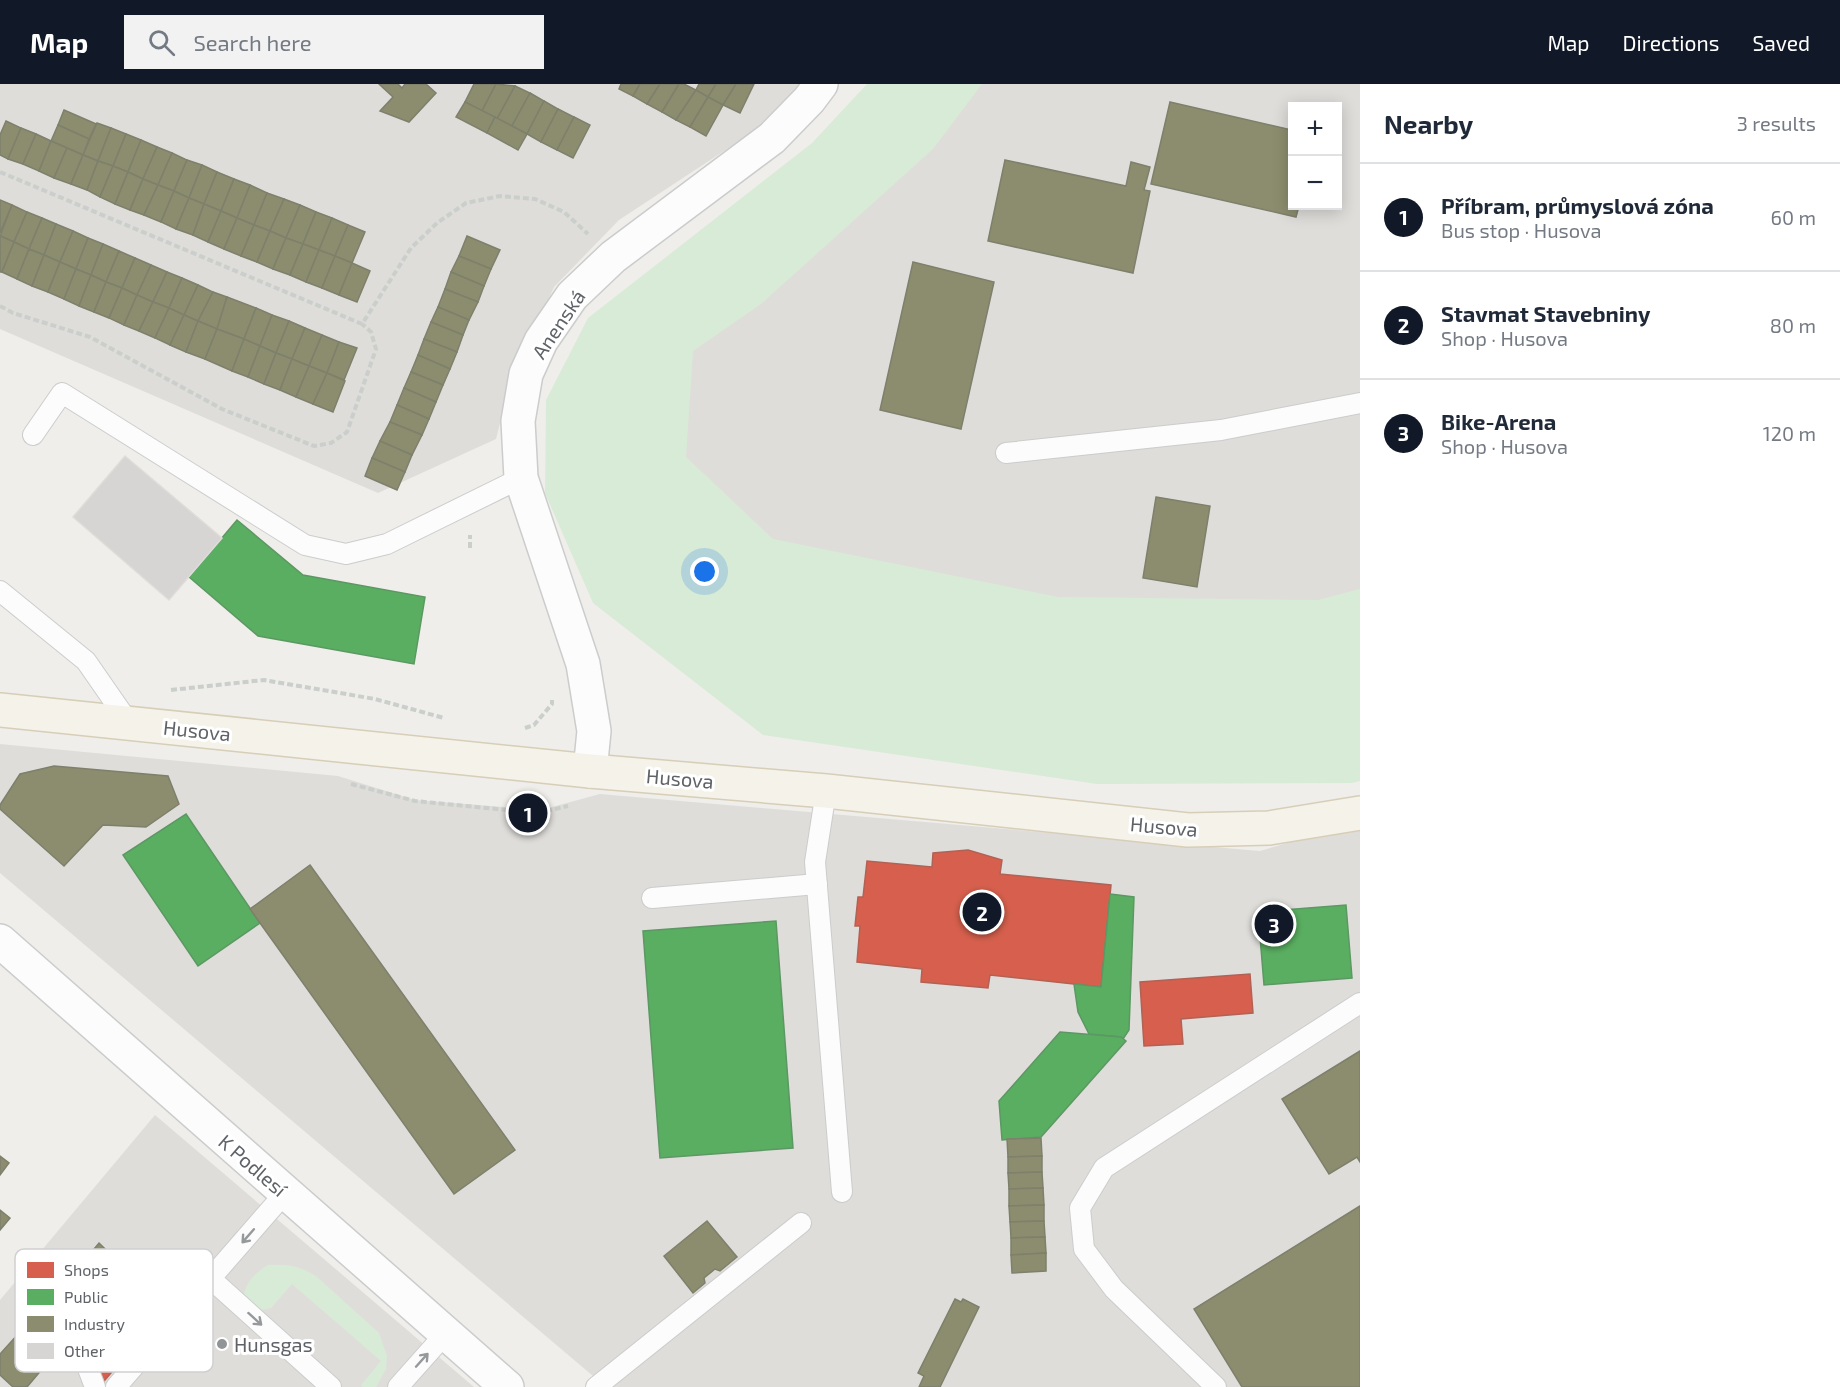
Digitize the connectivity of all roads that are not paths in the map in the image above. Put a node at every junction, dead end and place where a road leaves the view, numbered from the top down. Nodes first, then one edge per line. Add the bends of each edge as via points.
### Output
1 (821, 84) edge
2 (1360, 403) edge
3 (33, 435) dead end
4 (1006, 453) dead end
5 (521, 478) junction
6 (0, 591) edge
7 (0, 710) edge
8 (129, 723) junction
9 (590, 771) junction
10 (826, 791) junction
11 (1360, 813) edge
12 (817, 884) junction
13 (652, 898) dead end
14 (0, 941) edge
15 (1360, 1003) edge
16 (842, 1192) dead end
17 (285, 1193) junction
18 (801, 1223) dead end
19 (213, 1278) edge
20 (213, 1282) edge
21 (446, 1333) junction
22 (89, 1372) edge
23 (130, 1372) edge
24 (95, 1387) edge
25 (117, 1387) edge
26 (331, 1387) edge
27 (398, 1387) edge
28 (507, 1387) edge
29 (596, 1387) edge
30 (1216, 1387) edge

1 - 5 street, Anenská via 772,138 613,257 572,296 541,340 526,374 518,421
2 - 4 lane via 1221,430
3 - 5 lane via 62,393 306,545 346,554 387,544
5 - 9 street, Anenská via 583,664 594,731
6 - 8 lane via 86,662
7 - 8 main road, Husova
8 - 9 main road, Husova
9 - 10 main road, Husova
10 - 11 main road, Husova via 1188,830 1269,828
10 - 12 lane via 815,862
12 - 13 lane
12 - 16 lane
14 - 17 street, K Podlesí
15 - 30 lane via 1104,1168 1080,1208 1084,1249 1108,1281
17 -> 19 lane
17 - 21 street, K Podlesí
18 - 29 lane
20 -> 26 lane
27 -> 21 lane
21 - 28 street, K Podlesí
22 - 24 lane
23 - 25 lane

